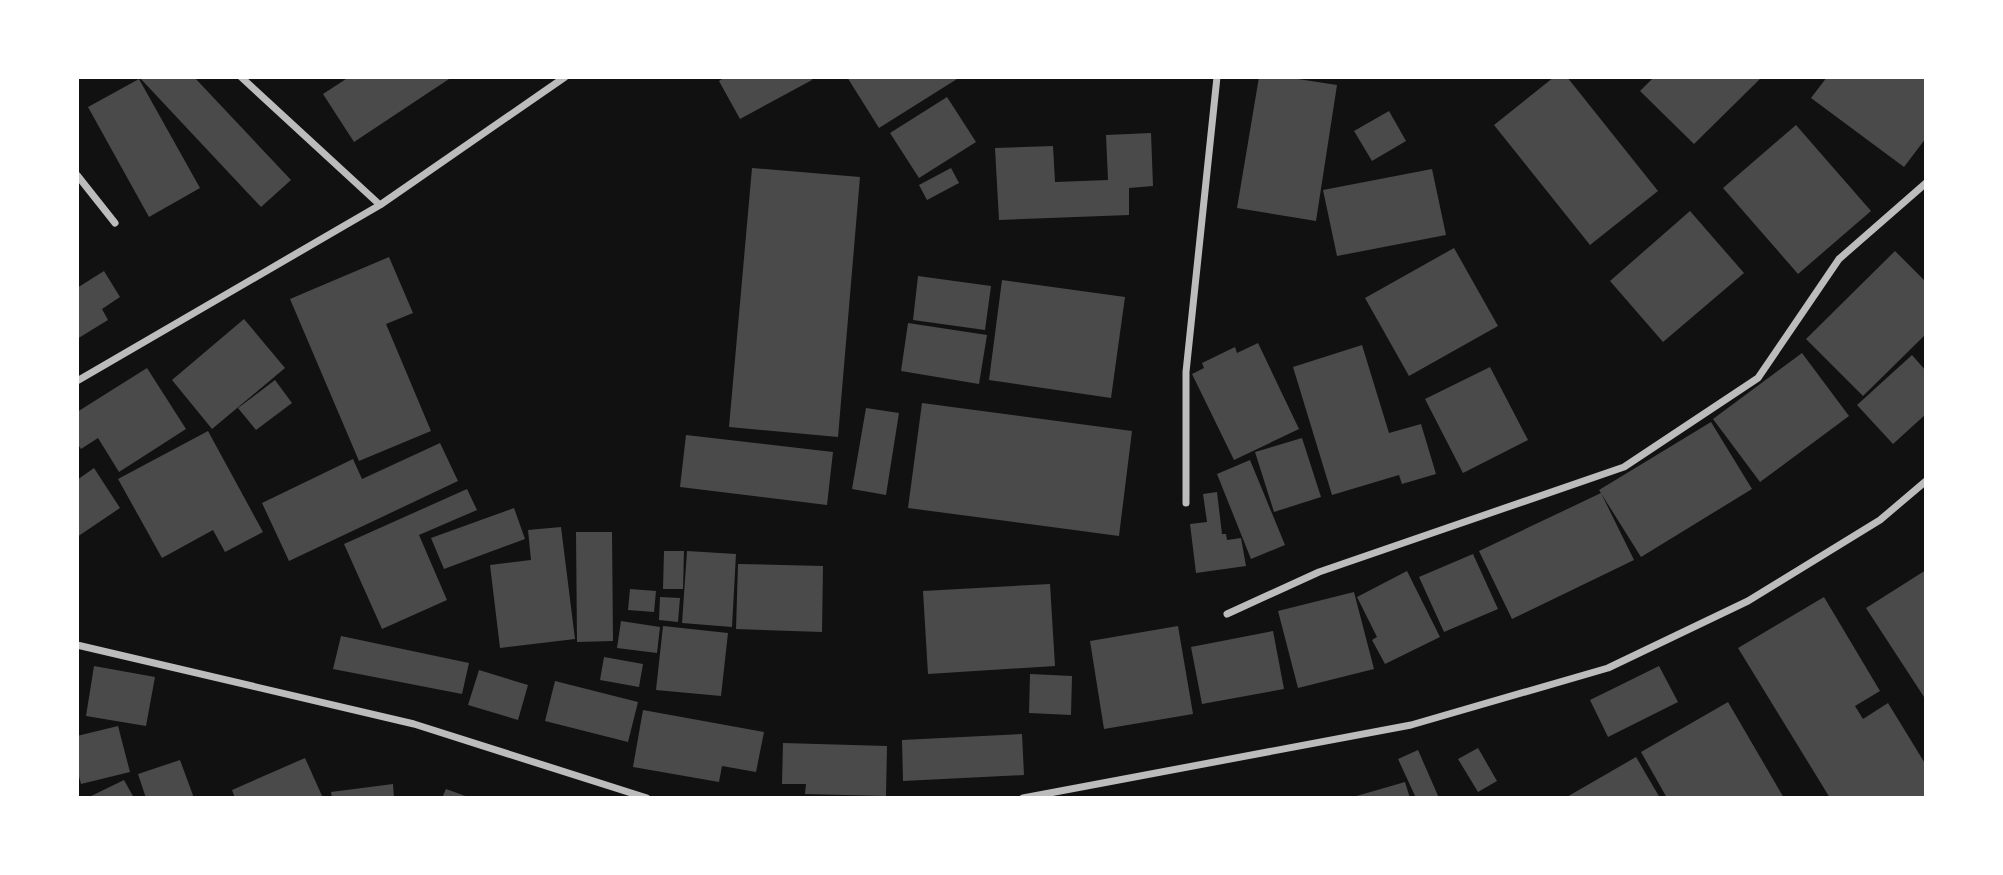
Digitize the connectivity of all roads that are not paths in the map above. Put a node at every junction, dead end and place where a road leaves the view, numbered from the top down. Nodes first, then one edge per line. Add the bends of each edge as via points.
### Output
1 (241, 77) edge
2 (565, 77) edge
3 (1217, 77) edge
4 (77, 175) edge
5 (1926, 183) edge
6 (380, 205) junction
7 (115, 223) dead end
8 (77, 381) edge
9 (1926, 481) edge
10 (1186, 503) dead end
11 (1227, 614) dead end
12 (77, 645) edge
13 (647, 798) edge
14 (1023, 798) edge

1 - 6 street
2 - 6 street
3 - 10 street via 1186,372
4 - 7 street
5 - 11 street via 1839,259 1758,378 1624,467 1320,572
6 - 8 street
9 - 14 street via 1881,520 1748,601 1608,668 1411,725
12 - 13 street via 414,724

